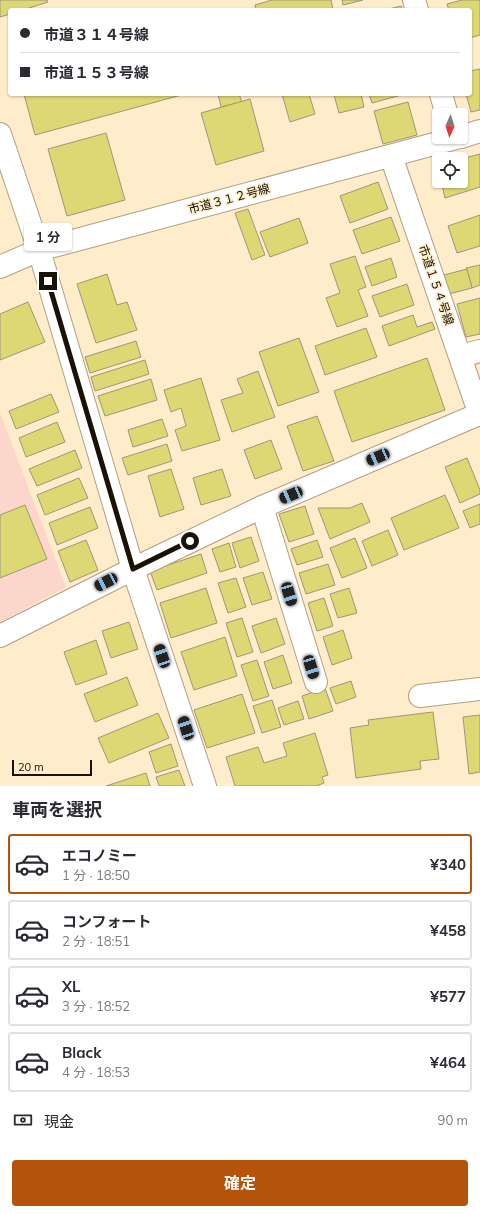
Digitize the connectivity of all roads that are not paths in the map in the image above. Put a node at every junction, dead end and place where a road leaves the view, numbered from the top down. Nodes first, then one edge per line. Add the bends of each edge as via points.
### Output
1 (442, 96) edge
2 (445, 108) edge
3 (480, 131) edge
4 (0, 134) edge
5 (468, 134) edge
6 (433, 144) edge
7 (391, 156) junction
8 (39, 250) junction
9 (0, 267) edge
10 (470, 353) edge
11 (480, 414) edge
12 (262, 507) junction
13 (133, 569) junction
14 (0, 636) edge
15 (316, 682) dead end
16 (480, 689) edge
17 (420, 696) dead end
18 (205, 786) edge

1 - 2 street
3 - 5 street, 市道３１２号線
4 - 8 street
6 - 7 street, 市道３１２号線
7 - 8 street, 市道３１２号線
7 - 10 street, 市道１５４号線
8 - 9 street, 市道３１２号線
8 - 13 street
10 - 11 street, 市道１５４号線
11 - 12 street
12 - 13 street
12 - 15 street
13 - 14 street
13 - 18 street
16 - 17 street

